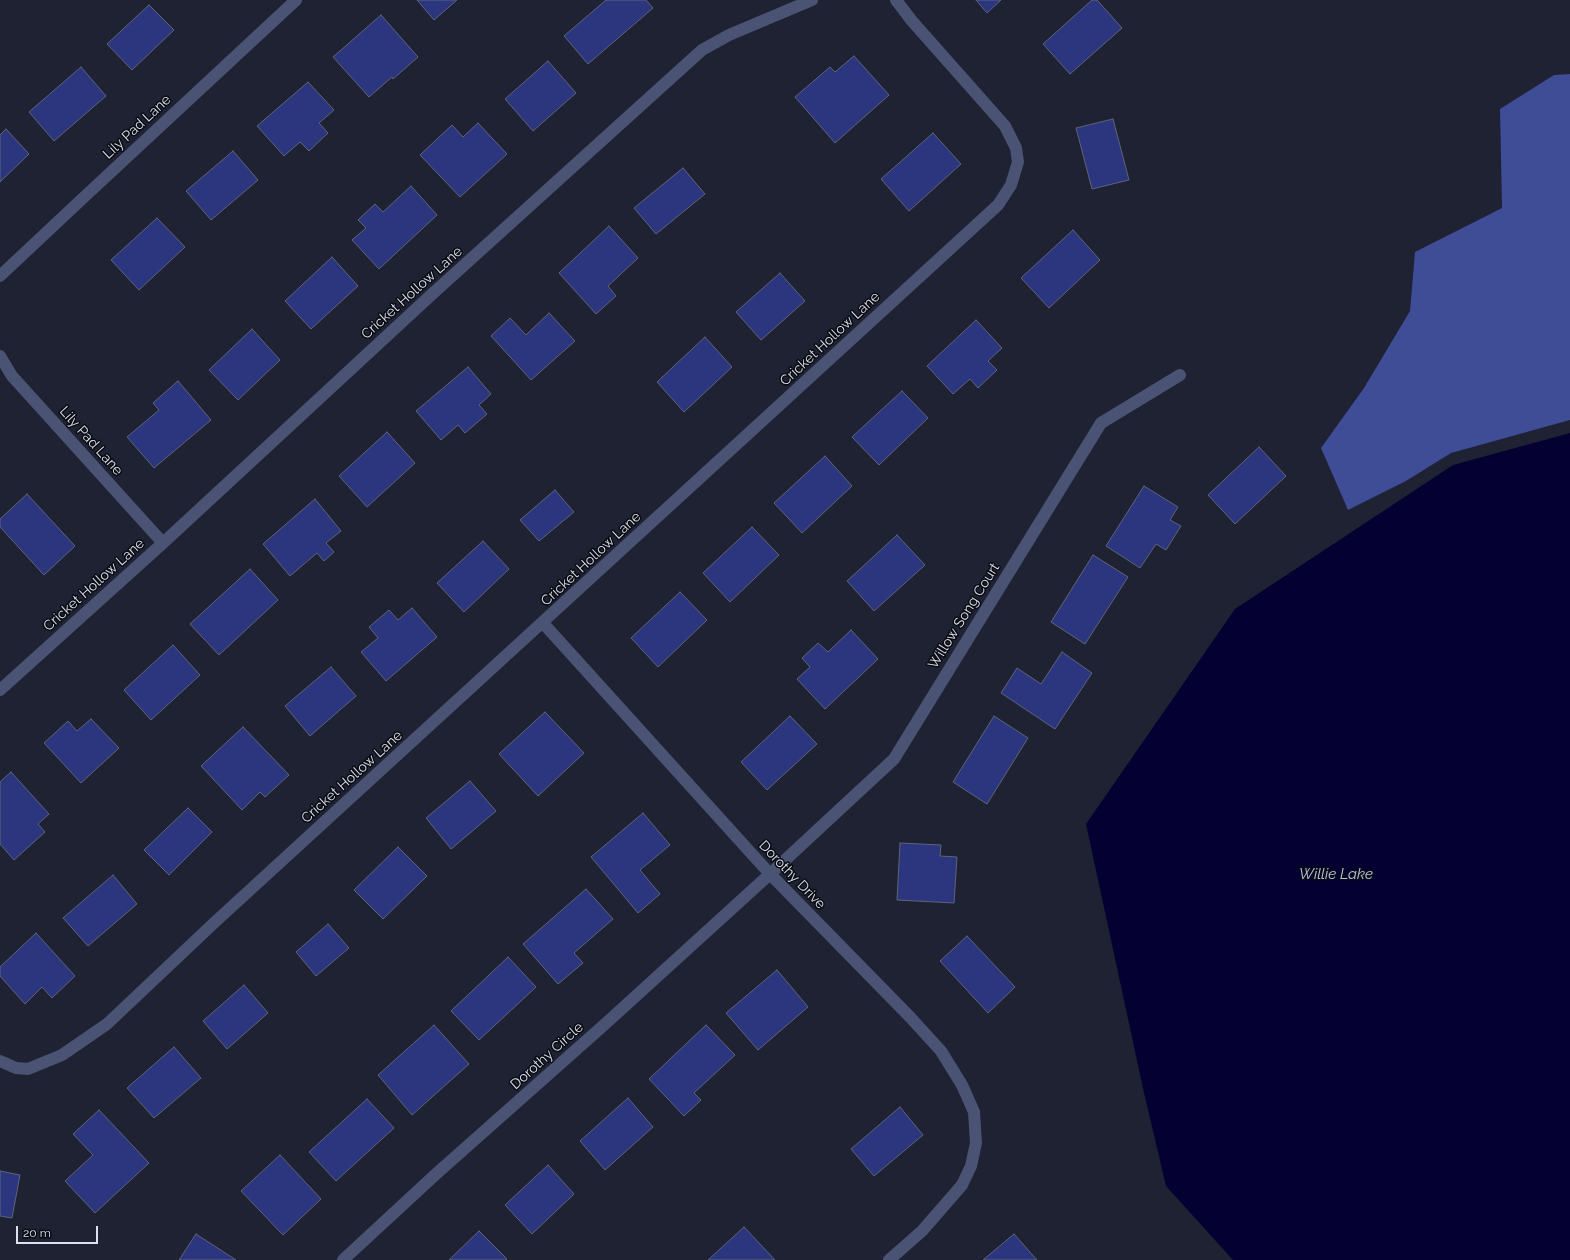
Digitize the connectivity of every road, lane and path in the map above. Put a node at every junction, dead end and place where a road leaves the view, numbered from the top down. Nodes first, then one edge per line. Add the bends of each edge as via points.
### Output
1 (296, 0) edge
2 (812, 0) edge
3 (896, 0) edge
4 (0, 276) edge
5 (0, 356) edge
6 (1180, 375) dead end
7 (163, 543) junction
8 (543, 623) junction
9 (0, 690) edge
10 (770, 874) junction
11 (0, 1061) edge
12 (343, 1260) edge
13 (888, 1260) edge

1 - 4 street, Lily Pad Lane
2 - 7 street, Cricket Hollow Lane via 729,35 702,50
3 - 8 street, Cricket Hollow Lane via 1005,126 1016,148 1018,162 1011,185 998,205
5 - 7 street, Lily Pad Lane via 12,376
6 - 10 street, Willow Song Court via 1101,424 894,759
7 - 9 street, Cricket Hollow Lane
8 - 10 street, Dorothy Drive
8 - 11 street, Cricket Hollow Lane via 107,1024 62,1055 28,1069 16,1068
10 - 12 street, Dorothy Circle
10 - 13 street, Dorothy Drive via 941,1051 962,1085 974,1112 976,1142 971,1166 962,1185 922,1231

